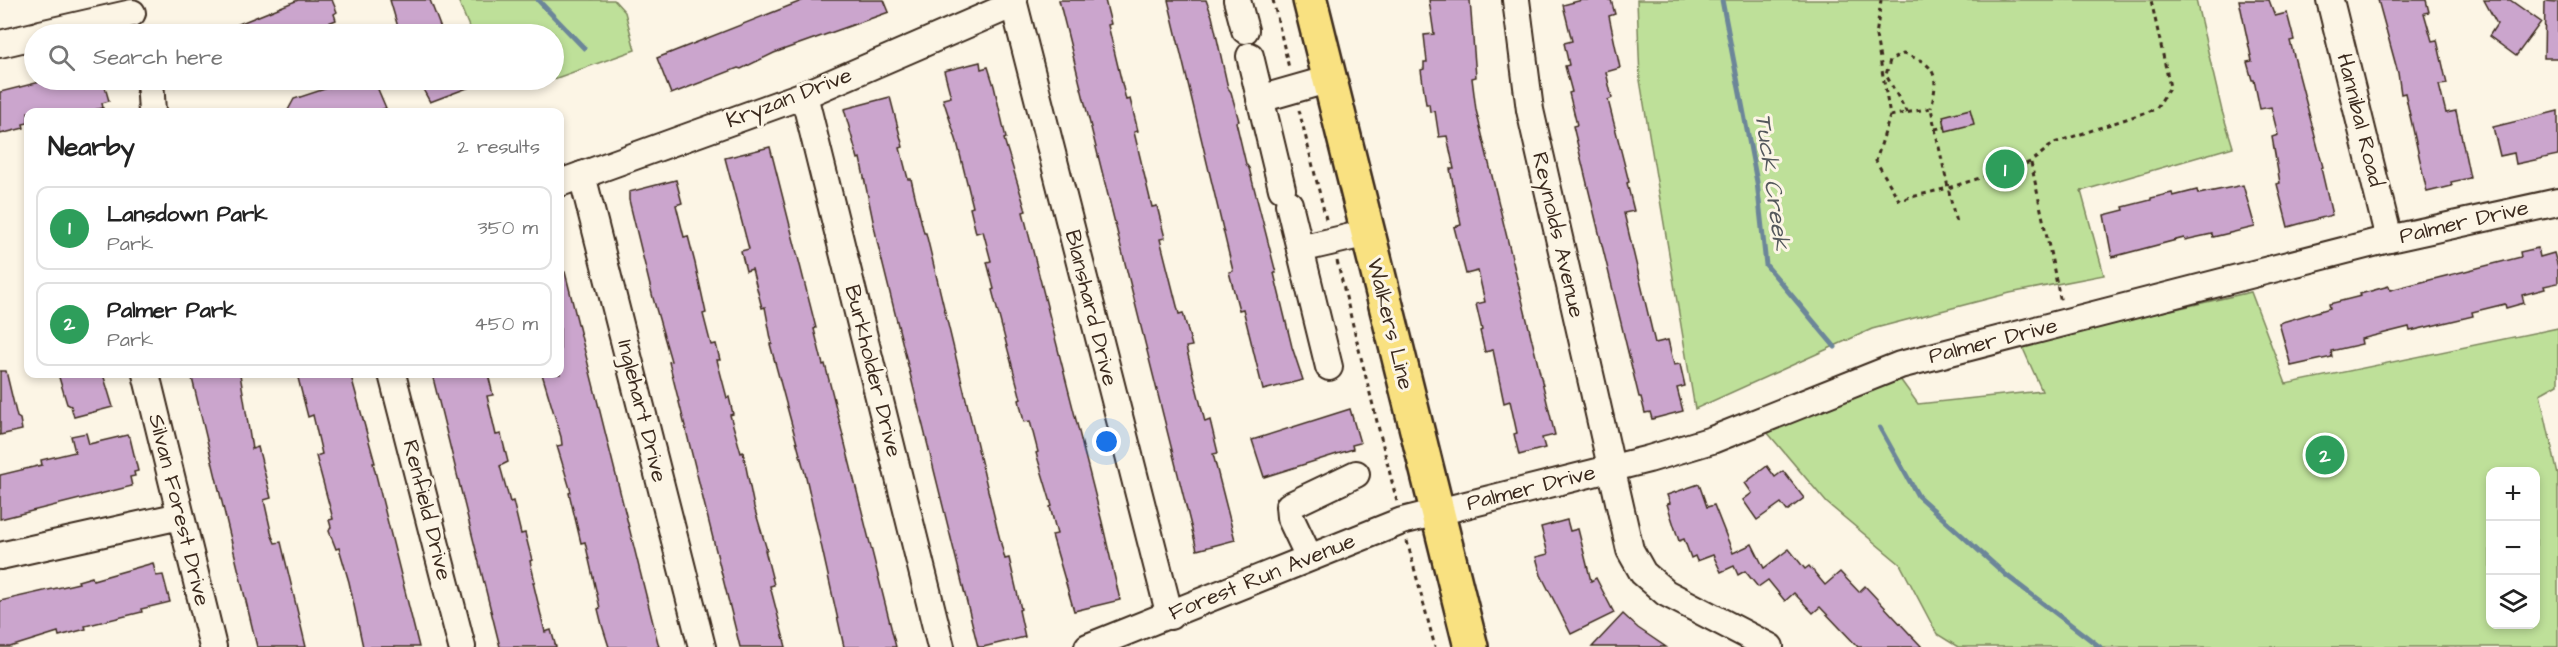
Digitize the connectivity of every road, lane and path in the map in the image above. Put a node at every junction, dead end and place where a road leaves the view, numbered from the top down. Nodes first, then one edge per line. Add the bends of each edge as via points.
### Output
1 (1237, 0) edge
2 (1310, 0) edge
3 (1516, 0) edge
4 (1881, 0) edge
5 (2151, 0) edge
6 (2330, 0) edge
7 (1014, 2) edge
8 (133, 16) edge
9 (92, 24) edge
10 (1245, 30) dead end
11 (24, 38) edge
12 (0, 44) edge
13 (1250, 56) dead end
14 (1330, 79) junction
15 (151, 90) edge
16 (804, 95) junction
17 (1260, 99) junction
18 (152, 108) edge
19 (1931, 108) junction
20 (1907, 113) junction
21 (1890, 116) junction
22 (1945, 127) dead end
23 (1935, 129) junction
24 (2031, 162) junction
25 (571, 179) edge
26 (1948, 188) junction
27 (2558, 201) edge
28 (1956, 223) dead end
29 (1368, 233) junction
30 (2389, 239) junction
31 (1300, 249) junction
32 (2065, 322) junction
33 (1329, 367) dead end
34 (147, 378) edge
35 (393, 378) edge
36 (1611, 468) junction
37 (1356, 474) dead end
38 (1438, 511) junction
39 (180, 516) junction
40 (1402, 521) junction
41 (0, 556) edge
42 (1309, 557) junction
43 (1170, 615) junction
44 (213, 647) edge
45 (462, 647) edge
46 (702, 647) edge
47 (941, 647) edge
48 (1088, 647) edge
49 (1435, 647) edge
50 (1471, 647) edge
51 (1770, 647) edge

1 - 10 street
2 - 14 main road, Walkers Line
3 - 36 street, Reynolds Avenue via 1530,110
4 - 21 path via 1876,36
5 - 24 path via 2170,87 2156,109 2054,143
6 - 30 street, Hannibal Road
7 - 16 street, Kryzan Drive
7 - 43 street, Blanshard Drive
8 - 9 street
11 - 12 street
13 - 17 street
14 - 17 street
14 - 29 main road, Walkers Line
15 - 18 street
16 - 25 street, Kryzan Drive
16 - 47 street, Burkholder Drive
17 - 31 street
19 - 20 path
19 - 20 path via 1937,85 1934,73 1916,57 1902,54 1890,60 1886,75
19 - 23 path
20 - 21 path
21 - 26 path via 1876,161 1899,200
22 - 23 path
23 - 26 path
24 - 26 path
24 - 32 path
25 - 46 street, Inglehart Drive
26 - 28 path
27 - 30 street, Palmer Drive
29 - 31 street
29 - 38 main road, Walkers Line
30 - 32 street, Palmer Drive
31 - 33 street
32 - 36 street, Palmer Drive via 1900,365 1712,440
34 - 39 street, Silvan Forest Drive
35 - 45 street, Renfield Drive
36 - 38 street, Palmer Drive
36 - 51 street, Reynolds Avenue via 1630,550 1643,573 1666,593
37 - 42 street via 1289,506 1290,517
38 - 40 street, Forest Run Avenue
38 - 50 main road, Walkers Line
39 - 41 street
39 - 44 street, Silvan Forest Drive
40 - 42 street, Forest Run Avenue
40 - 49 path
42 - 43 street, Forest Run Avenue
43 - 48 street, Forest Run Avenue

